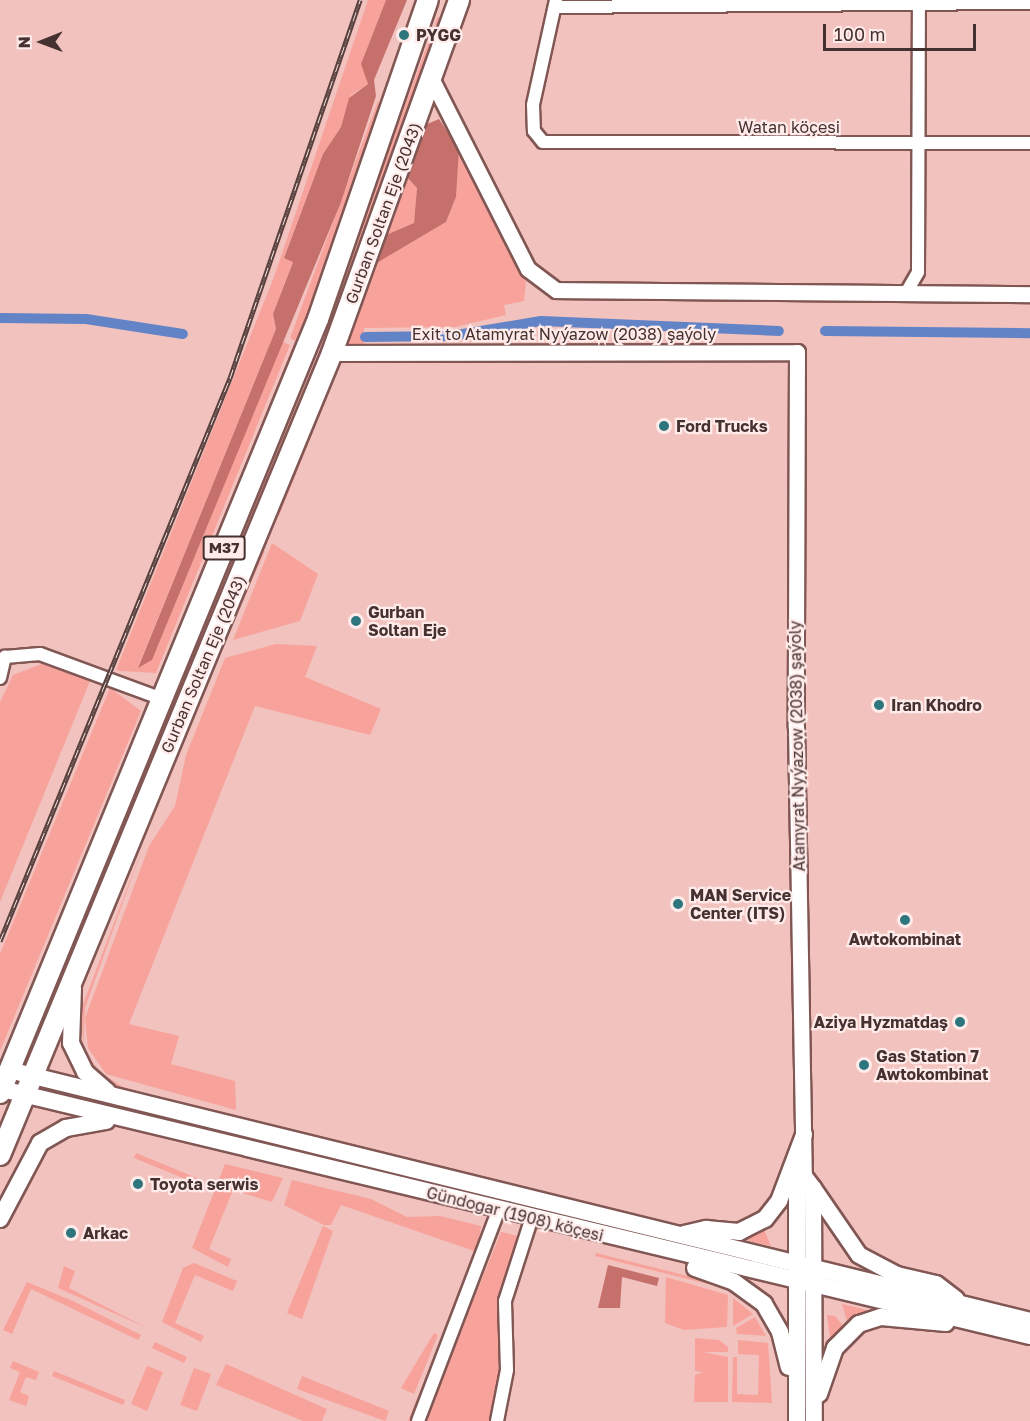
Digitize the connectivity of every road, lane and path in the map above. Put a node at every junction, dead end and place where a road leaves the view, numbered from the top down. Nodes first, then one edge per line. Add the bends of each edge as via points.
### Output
1 (459, 0) edge
2 (919, 2) edge
3 (1030, 3) edge
4 (555, 4) edge
5 (426, 6) edge
6 (451, 21) junction
7 (432, 80) junction
8 (1030, 143) edge
9 (920, 144) junction
10 (906, 294) junction
11 (1030, 294) edge
12 (797, 352) joint
13 (332, 353) junction
14 (0, 678) edge
15 (162, 699) junction
16 (74, 974) junction
17 (9, 1070) junction
18 (32, 1076) junction
19 (1, 1091) edge
20 (24, 1096) junction
21 (119, 1098) junction
22 (116, 1120) junction
23 (804, 1135) junction
24 (0, 1155) edge
25 (809, 1182) junction
26 (505, 1192) junction
27 (499, 1209) junction
28 (532, 1217) junction
29 (1, 1220) edge
30 (679, 1235) junction
31 (674, 1254) junction
32 (797, 1264) junction
33 (813, 1268) junction
34 (796, 1283) junction
35 (814, 1287) junction
36 (961, 1304) junction
37 (960, 1321) junction
38 (1030, 1321) edge
39 (1030, 1336) edge
40 (797, 1414) edge
41 (814, 1415) edge
42 (418, 1421) edge
43 (497, 1421) edge

1 - 6 highway, Gurban Soltan Eje (2043) / M37
2 - 3 street
2 - 4 street
2 - 9 street
4 - 9 street, Watan köçesi via 532,115 536,136 547,143
5 - 6 highway via 445,11
5 - 15 highway, Gurban Soltan Eje (2043) / M37 via 318,319
6 - 7 highway, Gurban Soltan Eje (2043) / M37
7 - 10 street via 528,269 548,287 564,291
7 - 13 highway, Gurban Soltan Eje (2043) / M37
8 - 9 street, Watan köçesi
9 - 10 street via 918,272
10 - 11 street
12 - 13 street, Exit to Atamyrat Nyýazow (2038) şaýoly
12 - 23 street, Atamyrat Nyýazow (2038) şaýoly via 796,727
13 - 16 highway, Gurban Soltan Eje (2043) / M37
14 - 15 street via 5,657 40,654
15 - 17 highway, Gurban Soltan Eje (2043) / M37
16 - 18 highway, Gurban Soltan Eje (2043) / M37
16 - 21 main road via 70,1026 76,1057 95,1084
17 - 18 main road, Gündogar (1908) köçesi
17 - 19 highway, Gurban Soltan Eje (2043) / M37
18 - 20 highway, Gurban Soltan Eje (2043) / M37
18 - 21 main road, Gündogar (1908) köçesi
19 - 20 main road, Gündogar (1908) köçesi
20 - 22 main road, Gündogar (1908) köçesi
20 - 24 highway, Gurban Soltan Eje (2043) / M37
21 - 26 main road, Gündogar (1908) köçesi
22 - 27 main road, Gündogar (1908) köçesi
22 - 29 main road via 81,1124 46,1137 28,1158
23 - 25 street, Atamyrat Nyýazow (2038) şaýoly
23 - 30 main road via 779,1201 762,1221 739,1232 706,1229
25 - 32 main road, Atamyrat Nyýazow (2038) şaýoly via 796,1189
25 - 33 main road, Atamyrat Nyýazow (2038) şaýoly
25 - 36 main road via 859,1255 897,1275 936,1284
26 - 27 main road
26 - 30 main road, Gündogar (1908) köçesi
27 - 28 main road, Gündogar (1908) köçesi
27 - 42 street
28 - 31 main road, Gündogar (1908) köçesi
28 - 43 street via 505,1301 507,1370
30 - 32 main road, Gündogar (1908) köçesi
31 - 34 main road, Gündogar (1908) köçesi
31 - 40 main road via 698,1269 734,1281 764,1304 785,1347
32 - 33 main road, Gündogar (1908) köçesi
32 - 34 main road, Atamyrat Nyýazow (2038) şaýoly
33 - 35 main road, Atamyrat Nyýazow (2038) şaýoly
33 - 36 main road, Gündogar (1908) köçesi
34 - 35 main road, Gündogar (1908) köçesi
34 - 40 main road, Atamyrat Nyýazow (2038) şaýoly
35 - 37 main road, Gündogar (1908) köçesi
35 - 41 main road, Atamyrat Nyýazow (2038) şaýoly
36 - 38 main road, Gündogar (1908) köçesi
37 - 39 main road, Gündogar (1908) köçesi
37 - 41 main road via 927,1325 881,1317 859,1324 835,1348

